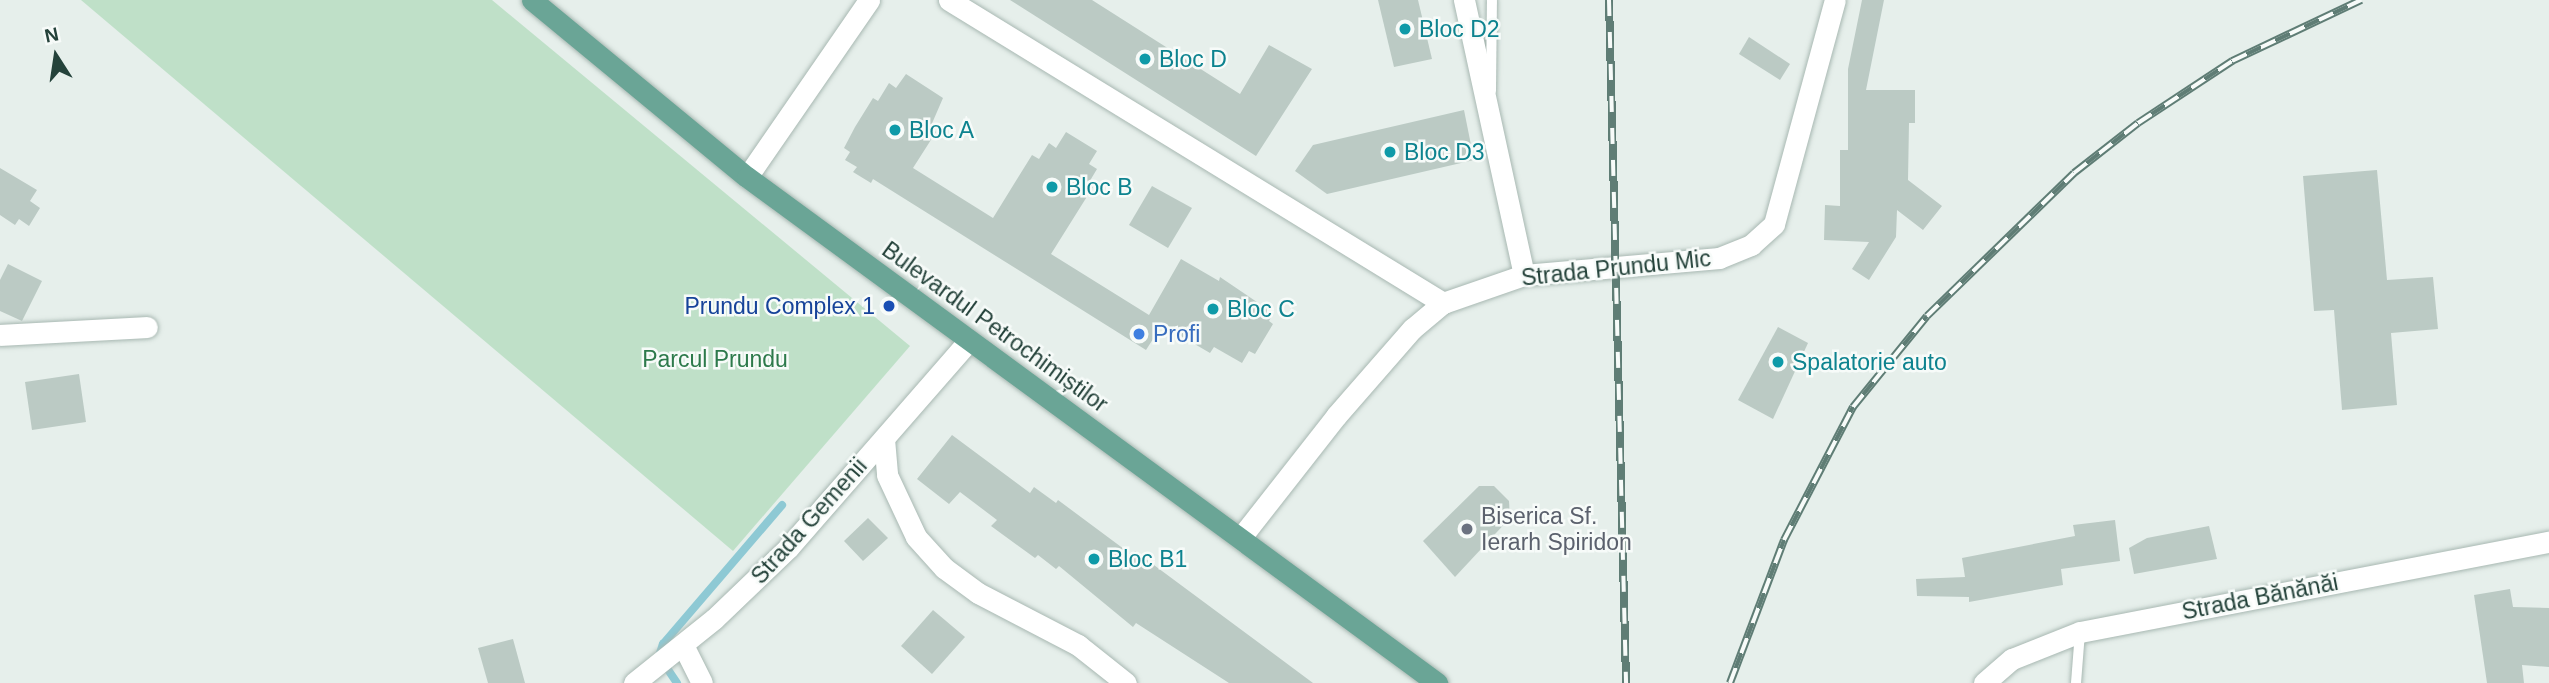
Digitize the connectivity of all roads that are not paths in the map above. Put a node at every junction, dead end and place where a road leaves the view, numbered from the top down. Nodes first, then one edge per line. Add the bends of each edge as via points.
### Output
1 (532, 0) edge
2 (869, 0) edge
3 (949, 0) edge
4 (1464, 0) edge
5 (1492, 0) edge
6 (1835, 0) edge
7 (1489, 121) junction
8 (747, 177) junction
9 (1524, 275) junction
10 (1443, 303) junction
11 (147, 327) dead end
12 (0, 335) edge
13 (968, 342) junction
14 (884, 439) junction
15 (1242, 536) junction
16 (2549, 542) edge
17 (2080, 632) junction
18 (683, 645) junction
19 (640, 679) edge
20 (702, 683) edge
21 (1126, 683) edge
22 (1437, 683) edge
23 (1984, 683) edge
24 (2076, 683) edge

1 - 8 main road, Bulevardul Petrochimiștilor
2 - 8 street
3 - 10 street
4 - 7 street
5 - 7 lane
6 - 9 street, Strada Prundu Mic via 1774,224 1751,245 1719,258
7 - 9 street
8 - 13 main road, Bulevardul Petrochimiștilor
9 - 10 street, Strada Prundu Mic
10 - 15 street, Strada Prundu Mic via 1412,329 1336,416
11 - 12 street
13 - 14 street, Strada Gemenii
13 - 15 main road, Bulevardul Petrochimiștilor
14 - 18 street, Strada Gemenii via 778,558
14 - 21 street via 887,475 916,537 944,568 978,593 1078,645
15 - 22 main road, Bulevardul Petrochimiștilor
16 - 17 street, Strada Bănănăi
17 - 23 street, Strada Bănănăi via 2012,659
17 - 24 lane
18 - 19 street, Strada Gemenii
18 - 20 street

